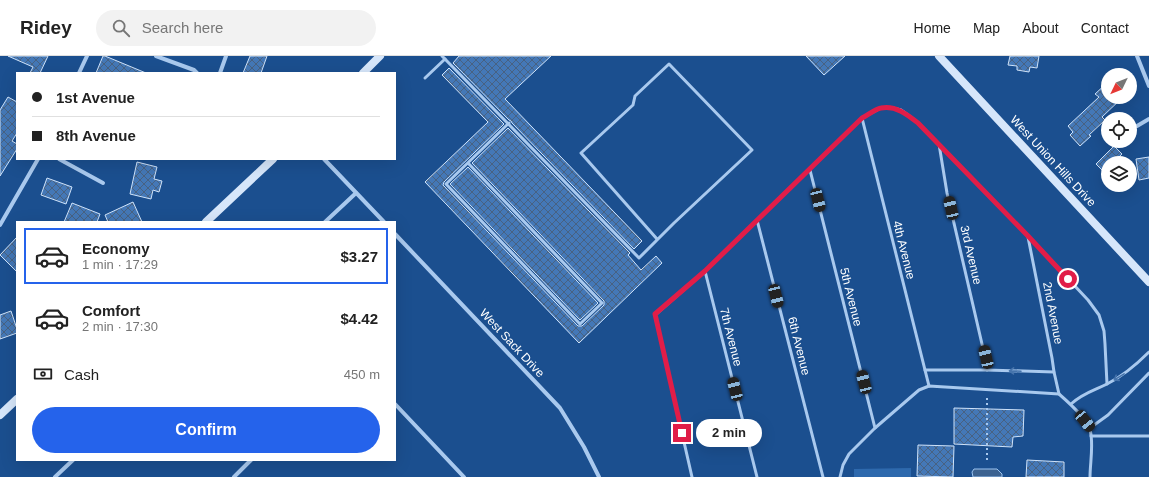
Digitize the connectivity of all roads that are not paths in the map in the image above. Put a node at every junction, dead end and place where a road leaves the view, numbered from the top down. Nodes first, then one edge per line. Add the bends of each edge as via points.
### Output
1 (87, 56) edge
2 (156, 56) edge
3 (226, 56) edge
4 (380, 56) edge
5 (939, 56) edge
6 (1137, 56) edge
7 (444, 57) edge
8 (79, 72) edge
9 (196, 72) edge
10 (220, 72) edge
11 (364, 72) edge
12 (425, 78) dead end
13 (1149, 86) edge
14 (862, 118) junction
15 (1149, 119) edge
16 (509, 123) junction
17 (1137, 126) dead end
18 (939, 144) junction
19 (37, 160) edge
20 (62, 160) edge
21 (272, 160) edge
22 (325, 160) edge
23 (468, 163) junction
24 (810, 170) junction
25 (103, 183) dead end
26 (356, 193) junction
27 (757, 220) junction
28 (207, 221) edge
29 (326, 221) edge
30 (383, 221) edge
31 (0, 225) edge
32 (396, 235) edge
33 (1028, 236) junction
34 (657, 239) junction
35 (705, 271) junction
36 (1149, 282) edge
37 (1149, 352) edge
38 (926, 370) junction
39 (987, 370) junction
40 (1054, 372) junction
41 (1149, 373) edge
42 (1107, 384) junction
43 (929, 386) junction
44 (1059, 394) junction
45 (16, 400) edge
46 (1071, 404) junction
47 (396, 405) edge
48 (0, 415) edge
49 (875, 428) junction
50 (1090, 428) junction
51 (1091, 436) junction
52 (1149, 436) edge
53 (72, 461) edge
54 (250, 461) edge
55 (55, 477) edge
56 (234, 477) edge
57 (464, 477) edge
58 (599, 477) edge
59 (692, 477) edge
60 (757, 477) edge
61 (823, 477) edge
62 (840, 477) edge
63 (1090, 477) edge

1 - 8 street
2 - 9 street
3 - 10 street
4 - 11 main road
5 - 36 main road, West Union Hills Drive
6 - 13 street
7 - 12 lane
7 - 16 lane
14 - 18 lane via 881,108 901,110
14 - 24 lane
14 - 38 lane, 4th Avenue
15 - 17 street
16 - 23 lane
16 - 34 lane via 639,258
18 - 33 lane
18 - 39 lane, 3rd Avenue via 947,193
19 - 31 street
20 - 25 street
21 - 28 main road
22 - 26 street
23 - 23 lane via 446,184 580,324 602,303
24 - 27 lane
24 - 49 lane, 5th Avenue
26 - 29 street
26 - 30 street
27 - 35 lane
27 - 61 lane, 6th Avenue
32 - 58 street, West Sack Drive via 560,408
33 - 40 lane, 2nd Avenue
33 - 42 lane via 1099,315 1104,331
34 - 34 lane via 752,150 669,64 635,96 633,105 581,153
35 - 59 lane via 655,314
35 - 60 lane, 7th Avenue
37 -> 42 lane via 1131,370
38 - 39 lane
38 - 43 lane, 4th Avenue
40 -> 39 lane
40 - 44 lane, 2nd Avenue
41 - 50 lane via 1108,414
42 - 46 lane via 1084,393
43 - 44 lane
43 - 49 lane via 918,390
44 - 46 lane
45 - 48 main road
46 - 50 lane
47 - 57 street
49 - 62 lane via 846,458
50 - 51 lane
51 - 52 lane
51 - 63 lane
53 - 55 street
54 - 56 street

